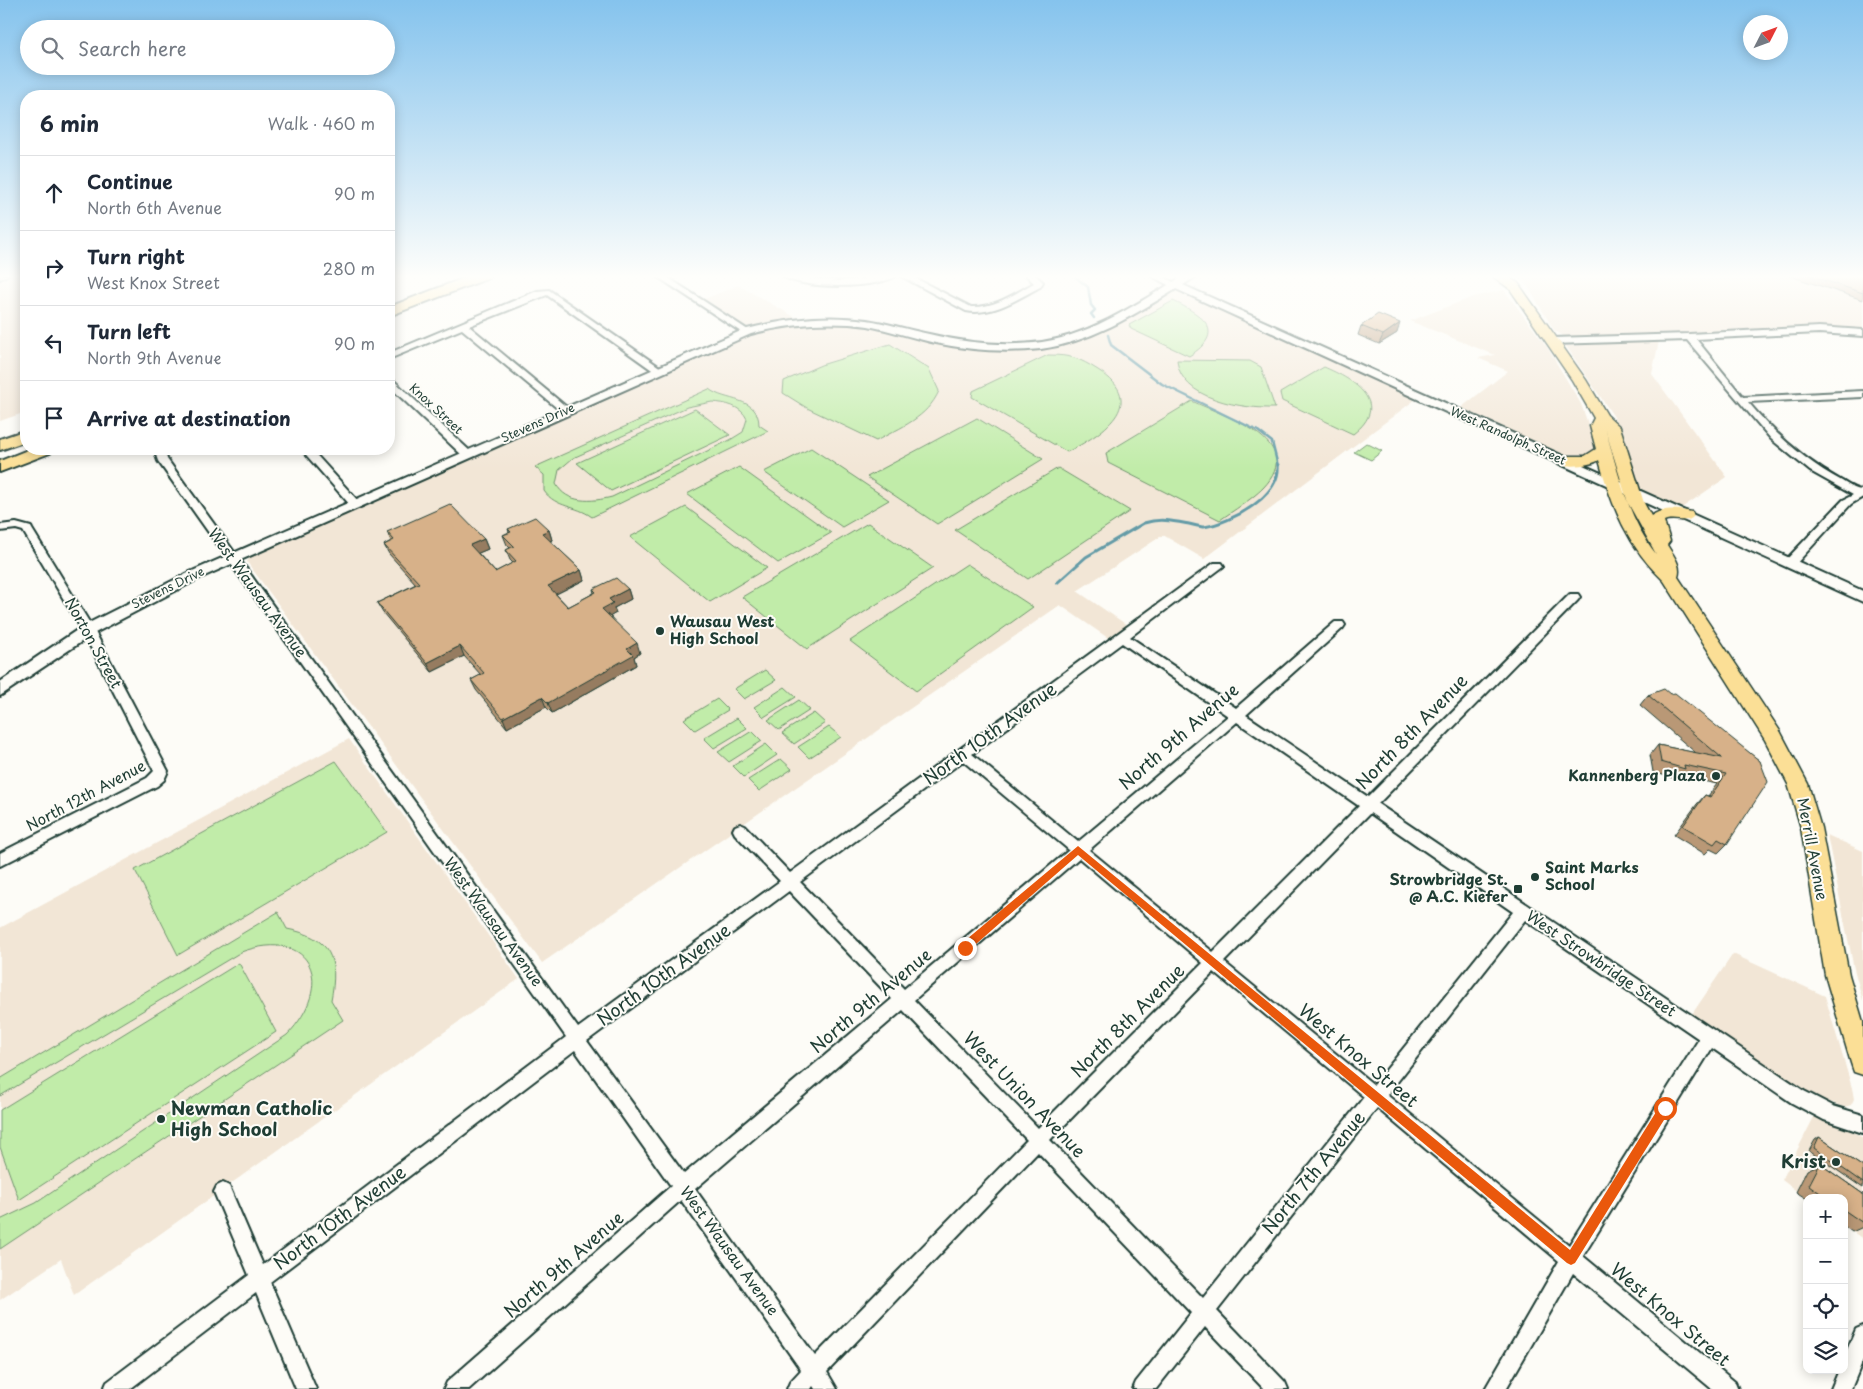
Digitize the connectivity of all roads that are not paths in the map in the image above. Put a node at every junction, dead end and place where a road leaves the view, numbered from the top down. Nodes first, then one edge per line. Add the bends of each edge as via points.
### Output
1 (427, 340) edge
2 (480, 340) edge
3 (616, 340) edge
4 (729, 340) edge
5 (940, 340) edge
6 (1066, 340) edge
7 (1296, 340) edge
8 (1552, 340) joint
9 (1560, 340) edge
10 (1691, 340) edge
11 (395, 353) edge
12 (658, 370) junction
13 (395, 387) edge
14 (1863, 394) edge
15 (1741, 400) junction
16 (566, 410) junction
17 (1601, 418) junction
18 (20, 430) edge
19 (0, 436) edge
20 (20, 437) edge
21 (0, 445) edge
22 (1604, 450) junction
23 (20, 454) edge
24 (467, 454) junction
25 (29, 455) edge
26 (164, 455) edge
27 (311, 455) edge
28 (1561, 460) junction
29 (0, 461) edge
30 (0, 467) edge
31 (1613, 483) junction
32 (1633, 492) junction
33 (1862, 494) edge
34 (356, 504) junction
35 (1686, 516) junction
36 (5, 527) edge
37 (1662, 549) junction
38 (232, 558) junction
39 (1790, 563) junction
40 (1218, 566) dead end
41 (1670, 577) junction
42 (1574, 597) dead end
43 (1863, 597) edge
44 (1339, 624) dead end
45 (88, 630) junction
46 (1122, 637) junction
47 (0, 690) edge
48 (1237, 715) junction
49 (962, 754) junction
50 (160, 775) joint
51 (1369, 805) junction
52 (740, 830) dead end
53 (1078, 850) junction
54 (0, 860) edge
55 (791, 882) junction
56 (1523, 911) junction
57 (1213, 962) junction
58 (903, 999) junction
59 (1709, 1037) junction
60 (577, 1039) junction
61 (1863, 1064) edge
62 (1376, 1096) junction
63 (1863, 1124) edge
64 (1039, 1140) junction
65 (683, 1187) junction
66 (223, 1192) dead end
67 (1571, 1259) junction
68 (259, 1280) junction
69 (1205, 1312) junction
70 (1863, 1336) edge
71 (814, 1371) junction
72 (114, 1389) edge
73 (306, 1389) edge
74 (454, 1389) edge
75 (797, 1389) edge
76 (828, 1389) edge
77 (1143, 1389) edge
78 (1278, 1389) edge
79 (1495, 1389) edge
80 (1728, 1389) edge
81 (1841, 1389) edge

1 - 11 street
2 - 16 street
3 - 12 street
4 - 12 street, Stevens Drive
5 - 6 street, Stevens Drive via 1005,348
7 - 28 street, West Randolph Street
8 - 9 street
8 - 17 main road, Merrill Avenue
10 - 15 street
12 - 16 street, Stevens Drive
13 - 24 street, Knox Street
14 - 15 street
15 - 33 street via 1798,459 1832,481
16 - 24 street, Stevens Drive
17 - 22 main road, Merrill Avenue via 1597,425
17 - 32 main road, Merrill Avenue via 1615,432
18 - 19 highway
20 - 21 highway
22 - 28 main road via 1588,461
22 - 31 main road, Merrill Avenue
23 - 29 highway
24 - 34 street, Stevens Drive
25 - 30 highway
26 - 38 street, West Wausau Avenue
27 - 34 street
28 - 31 street, West Randolph Street
31 - 32 street, West Randolph Street
31 - 41 main road, Merrill Avenue via 1618,501 1650,558
32 - 35 street, West Randolph Street
32 - 37 main road, Merrill Avenue
33 - 39 street via 1847,502
34 - 38 street, Stevens Drive
35 - 37 main road via 1671,514 1656,520
35 - 39 street, West Randolph Street
36 - 45 street, Norton Street via 26,529
37 - 41 main road, Merrill Avenue via 1672,568
38 - 45 street, Stevens Drive
38 - 60 street, West Wausau Avenue
39 - 43 street, West Randolph Street
40 - 46 street, North 10th Avenue
41 - 61 main road, Merrill Avenue via 1773,736 1798,784 1811,828 1837,975
42 - 51 street, North 8th Avenue
44 - 48 street, North 9th Avenue
45 - 47 street, Stevens Drive
45 - 50 street, Norton Street via 160,768
46 - 48 street, West Strowbridge Street
46 - 49 street, North 10th Avenue
48 - 51 street, West Strowbridge Street
48 - 53 street, North 9th Avenue
49 - 53 street, West Knox Street
49 - 55 street, North 10th Avenue
50 - 54 street, North 12th Avenue
51 - 56 street, West Strowbridge Street
51 - 57 street, North 8th Avenue
52 - 55 street, West Union Avenue
53 - 57 street, West Knox Street
53 - 58 street, North 9th Avenue
55 - 58 street, West Union Avenue
55 - 60 street, North 10th Avenue
56 - 59 street, West Strowbridge Street
56 - 62 street, North 7th Avenue
57 - 62 street, West Knox Street
57 - 64 street, North 8th Avenue
58 - 64 street, West Union Avenue
58 - 65 street, North 9th Avenue
59 - 63 street, West Strowbridge Street via 1806,1102 1830,1114
59 - 67 street
60 - 65 street, West Wausau Avenue
60 - 68 street, North 10th Avenue
62 - 67 street, West Knox Street
62 - 69 street, North 7th Avenue
64 - 69 street, West Union Avenue
64 - 71 street, North 8th Avenue
65 - 71 street, West Wausau Avenue
65 - 74 street, North 9th Avenue
66 - 68 street
67 - 79 street
67 - 80 street, West Knox Street
68 - 72 street, North 10th Avenue
68 - 73 street
69 - 77 street, North 7th Avenue
69 - 78 street, West Union Avenue
70 - 81 street
71 - 75 street, North 8th Avenue
71 - 76 street, West Wausau Avenue

